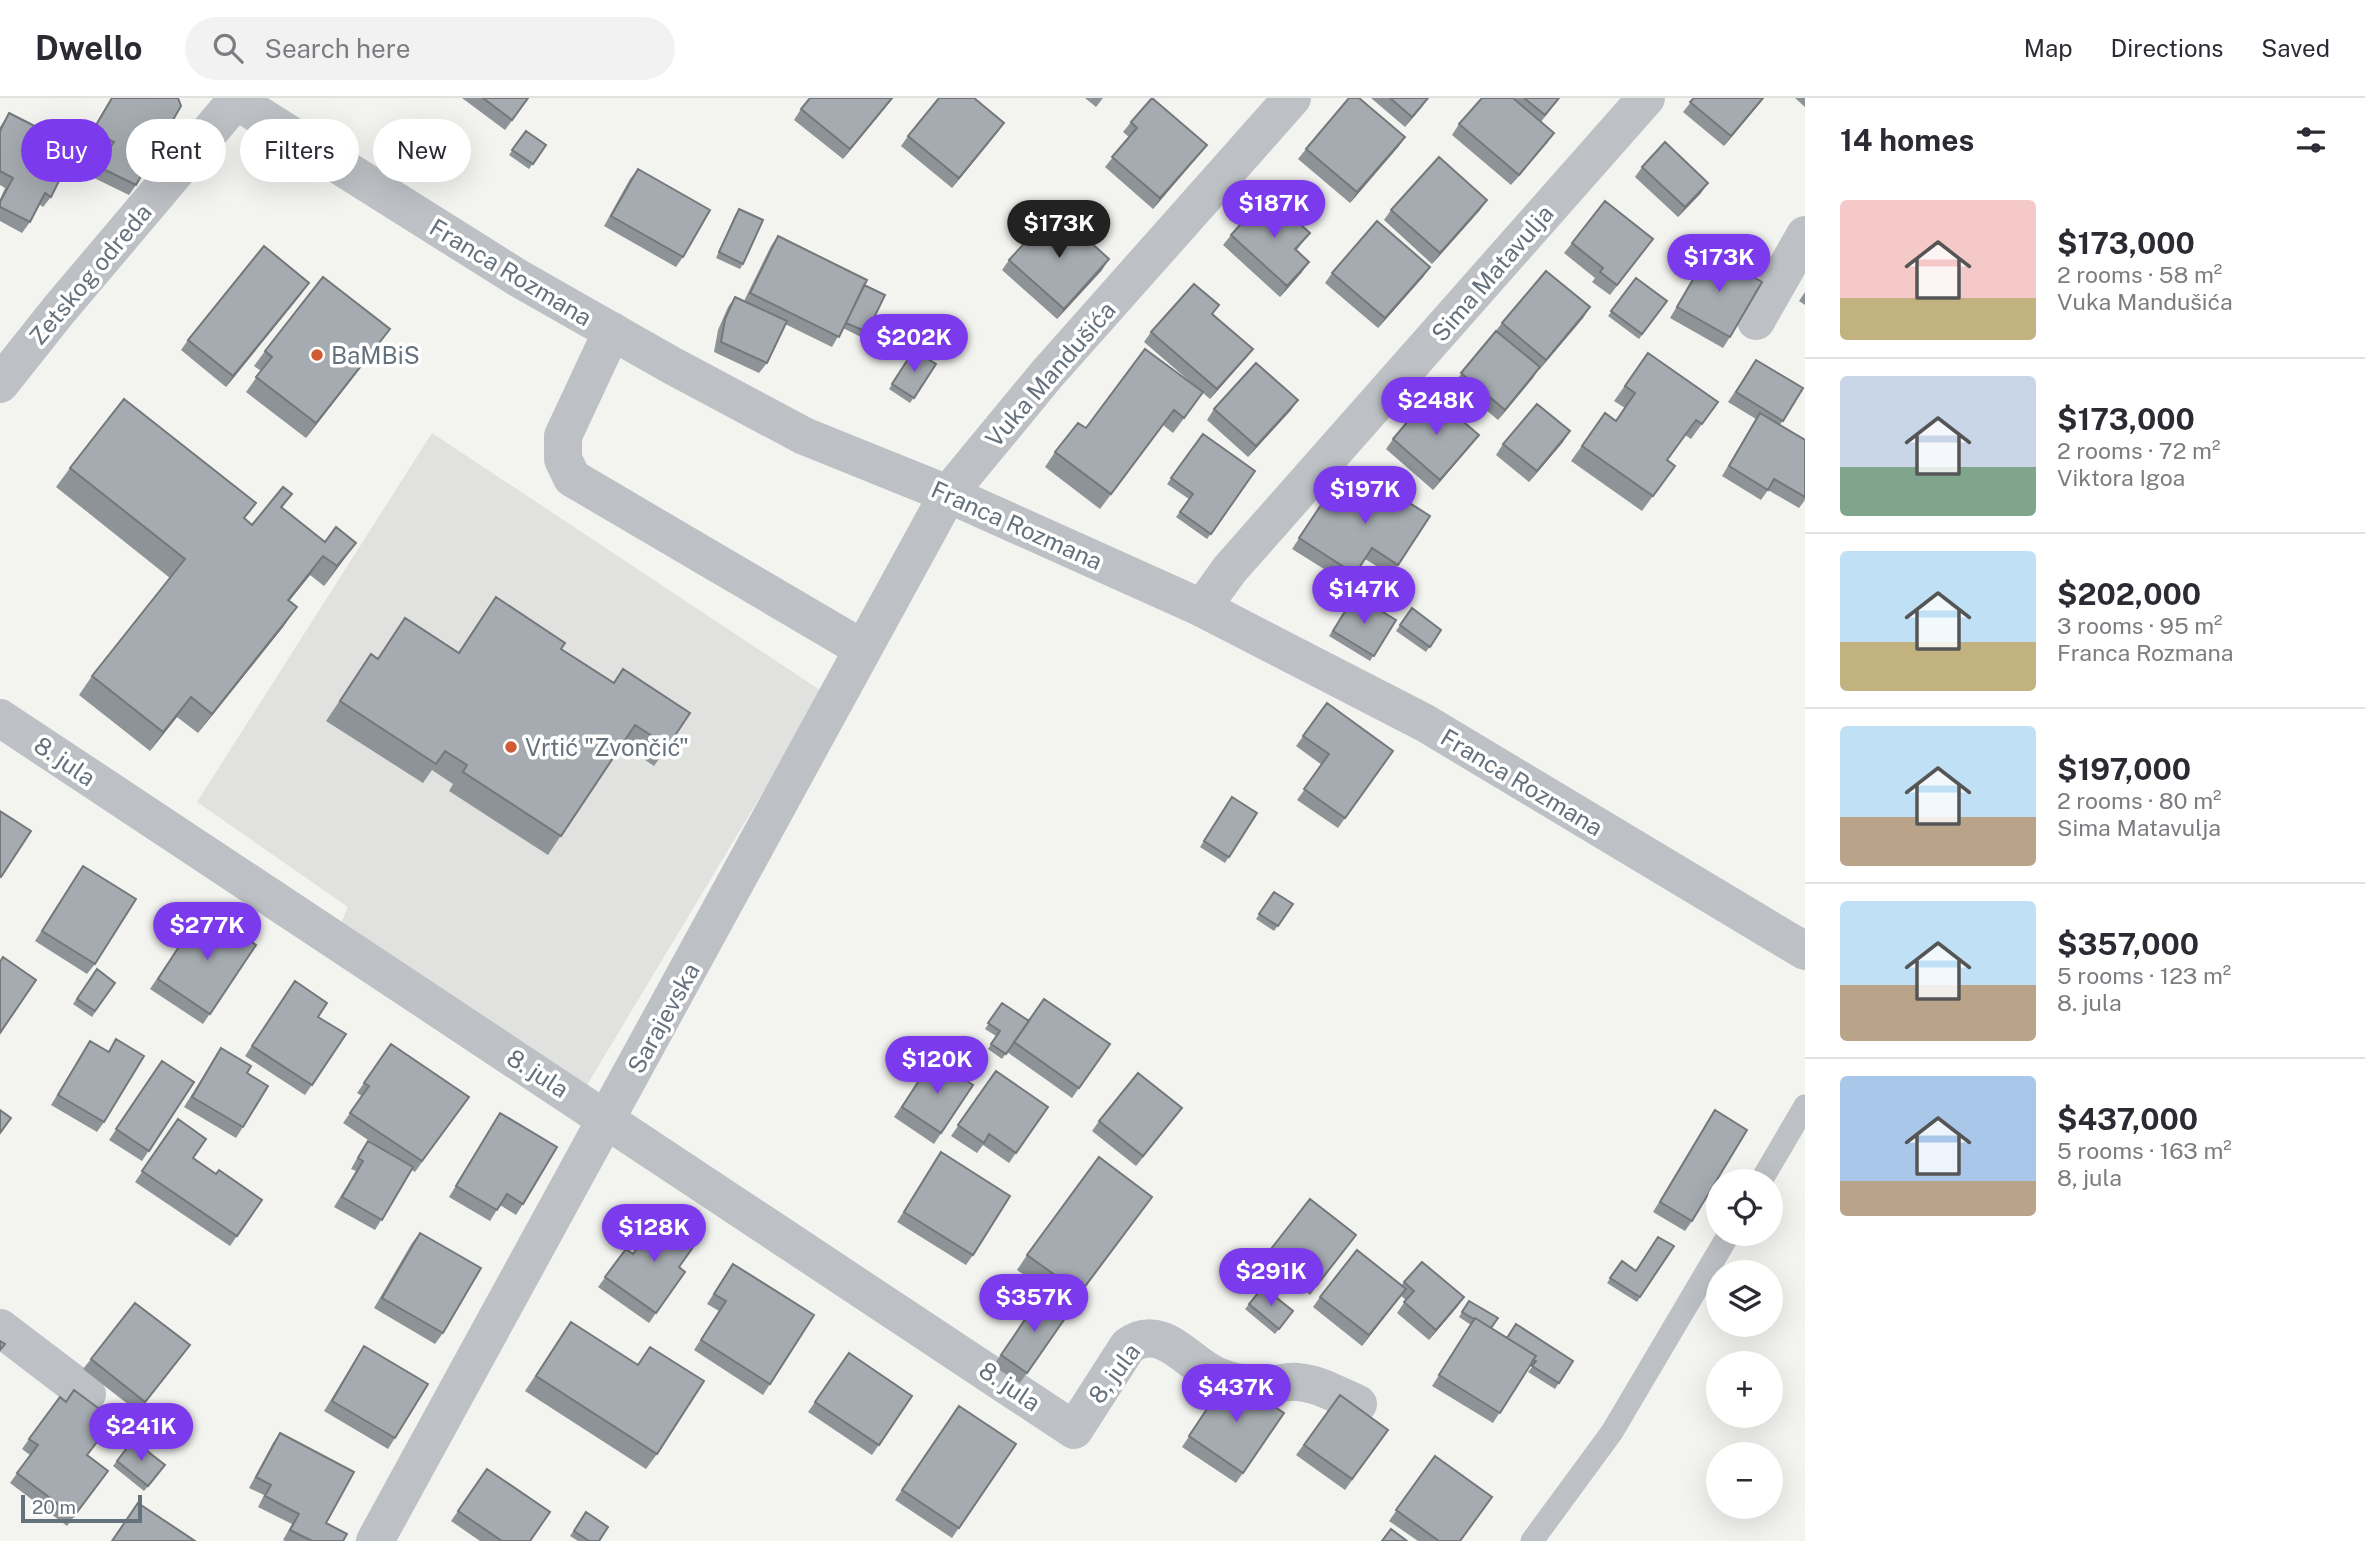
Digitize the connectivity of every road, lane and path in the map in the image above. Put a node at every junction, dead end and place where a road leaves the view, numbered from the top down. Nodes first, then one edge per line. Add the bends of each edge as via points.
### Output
1 (1292, 98) edge
2 (1646, 98) edge
3 (235, 99) edge
4 (1805, 235) edge
5 (1756, 321) dead end
6 (611, 331) junction
7 (0, 384) edge
8 (948, 494) junction
9 (1202, 608) junction
10 (863, 649) junction
11 (0, 718) edge
12 (1805, 951) edge
13 (1805, 1106) edge
14 (607, 1120) junction
15 (1767, 1169) edge
16 (1722, 1246) edge
17 (0, 1328) edge
18 (88, 1394) dead end
19 (1358, 1404) edge
20 (1074, 1430) joint
21 (1539, 1539) edge
22 (374, 1541) edge

1 - 8 street, Vuka Mandušića via 1047,374
2 - 9 street, Sima Matavulja via 1230,569
3 - 6 street, Franca Rozmana via 507,271
3 - 7 street, Zetskog odreda
4 - 5 street
6 - 8 street, Franca Rozmana via 804,436
6 - 10 street via 563,436 563,459 572,478
8 - 9 street, Franca Rozmana
8 - 10 street, Sarajevska
9 - 12 street, Franca Rozmana via 1425,723
10 - 14 street, Sarajevska
11 - 14 street, 8. jula
13 - 15 lane
14 - 20 street, 8. jula
14 - 22 street, Sarajevska
16 - 21 lane via 1612,1433
17 - 18 street
19 - 20 street, 8, jula via 1311,1384 1246,1385 1216,1376 1178,1349 1154,1337 1140,1337 1128,1346

